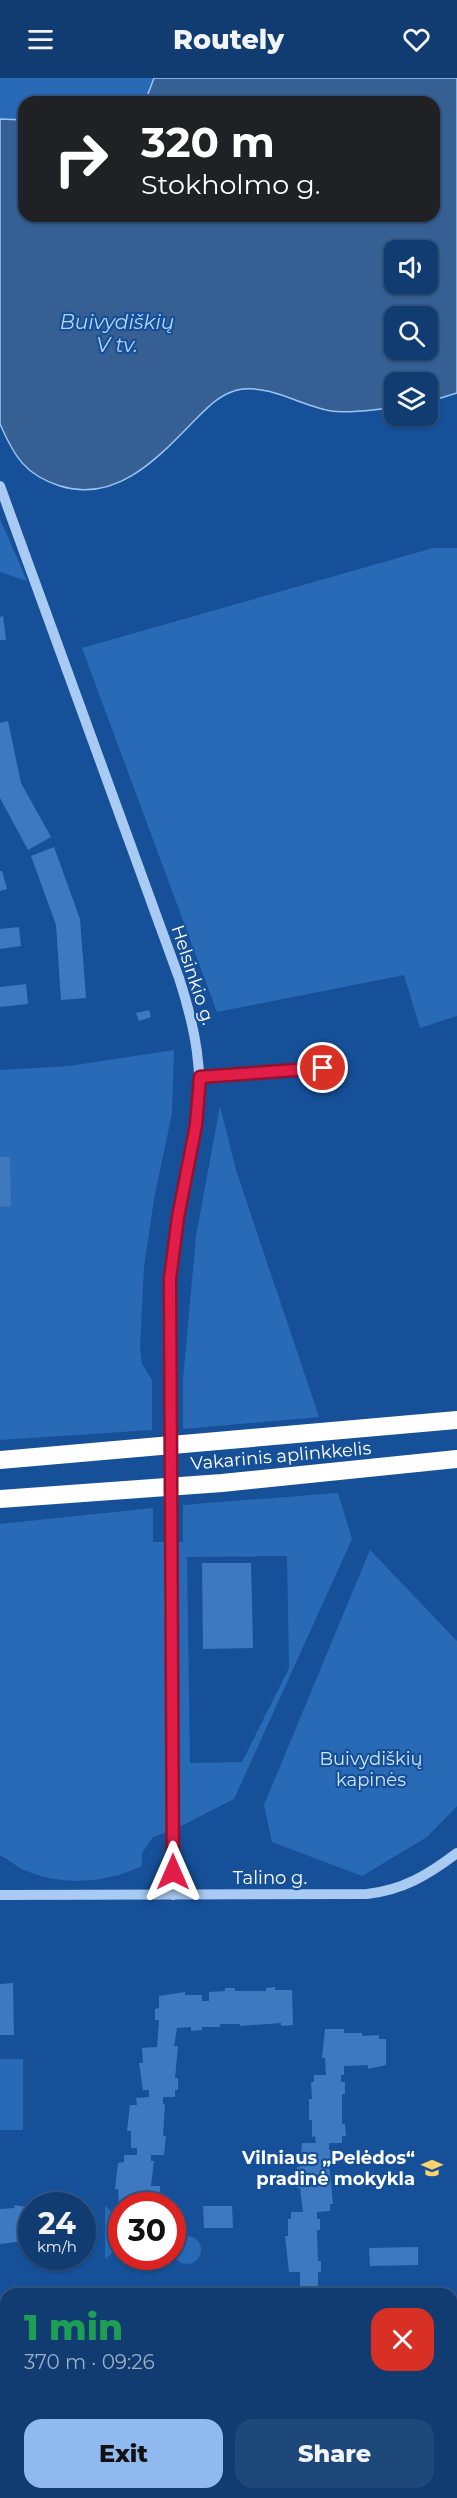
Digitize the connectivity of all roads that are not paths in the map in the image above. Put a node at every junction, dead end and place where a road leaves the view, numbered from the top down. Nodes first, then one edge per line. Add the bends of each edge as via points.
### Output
1 (0, 486) edge
2 (323, 1068) dead end
3 (200, 1077) junction
4 (457, 1420) edge
5 (457, 1459) edge
6 (0, 1460) edge
7 (0, 1499) edge
8 (457, 1854) edge
9 (0, 1895) edge
10 (173, 1895) junction

1 - 3 street, Helsinkio g. via 179,978 194,1031
2 - 3 street
3 - 10 street, Helsinkio g., bridge via 196,1125 170,1279
4 - 6 highway, Vakarinis aplinkkelis
5 - 7 highway, Vakarinis aplinkkelis via 222,1483
8 - 10 street, Talino g. via 426,1876 388,1892
9 - 10 street, Talino g.

